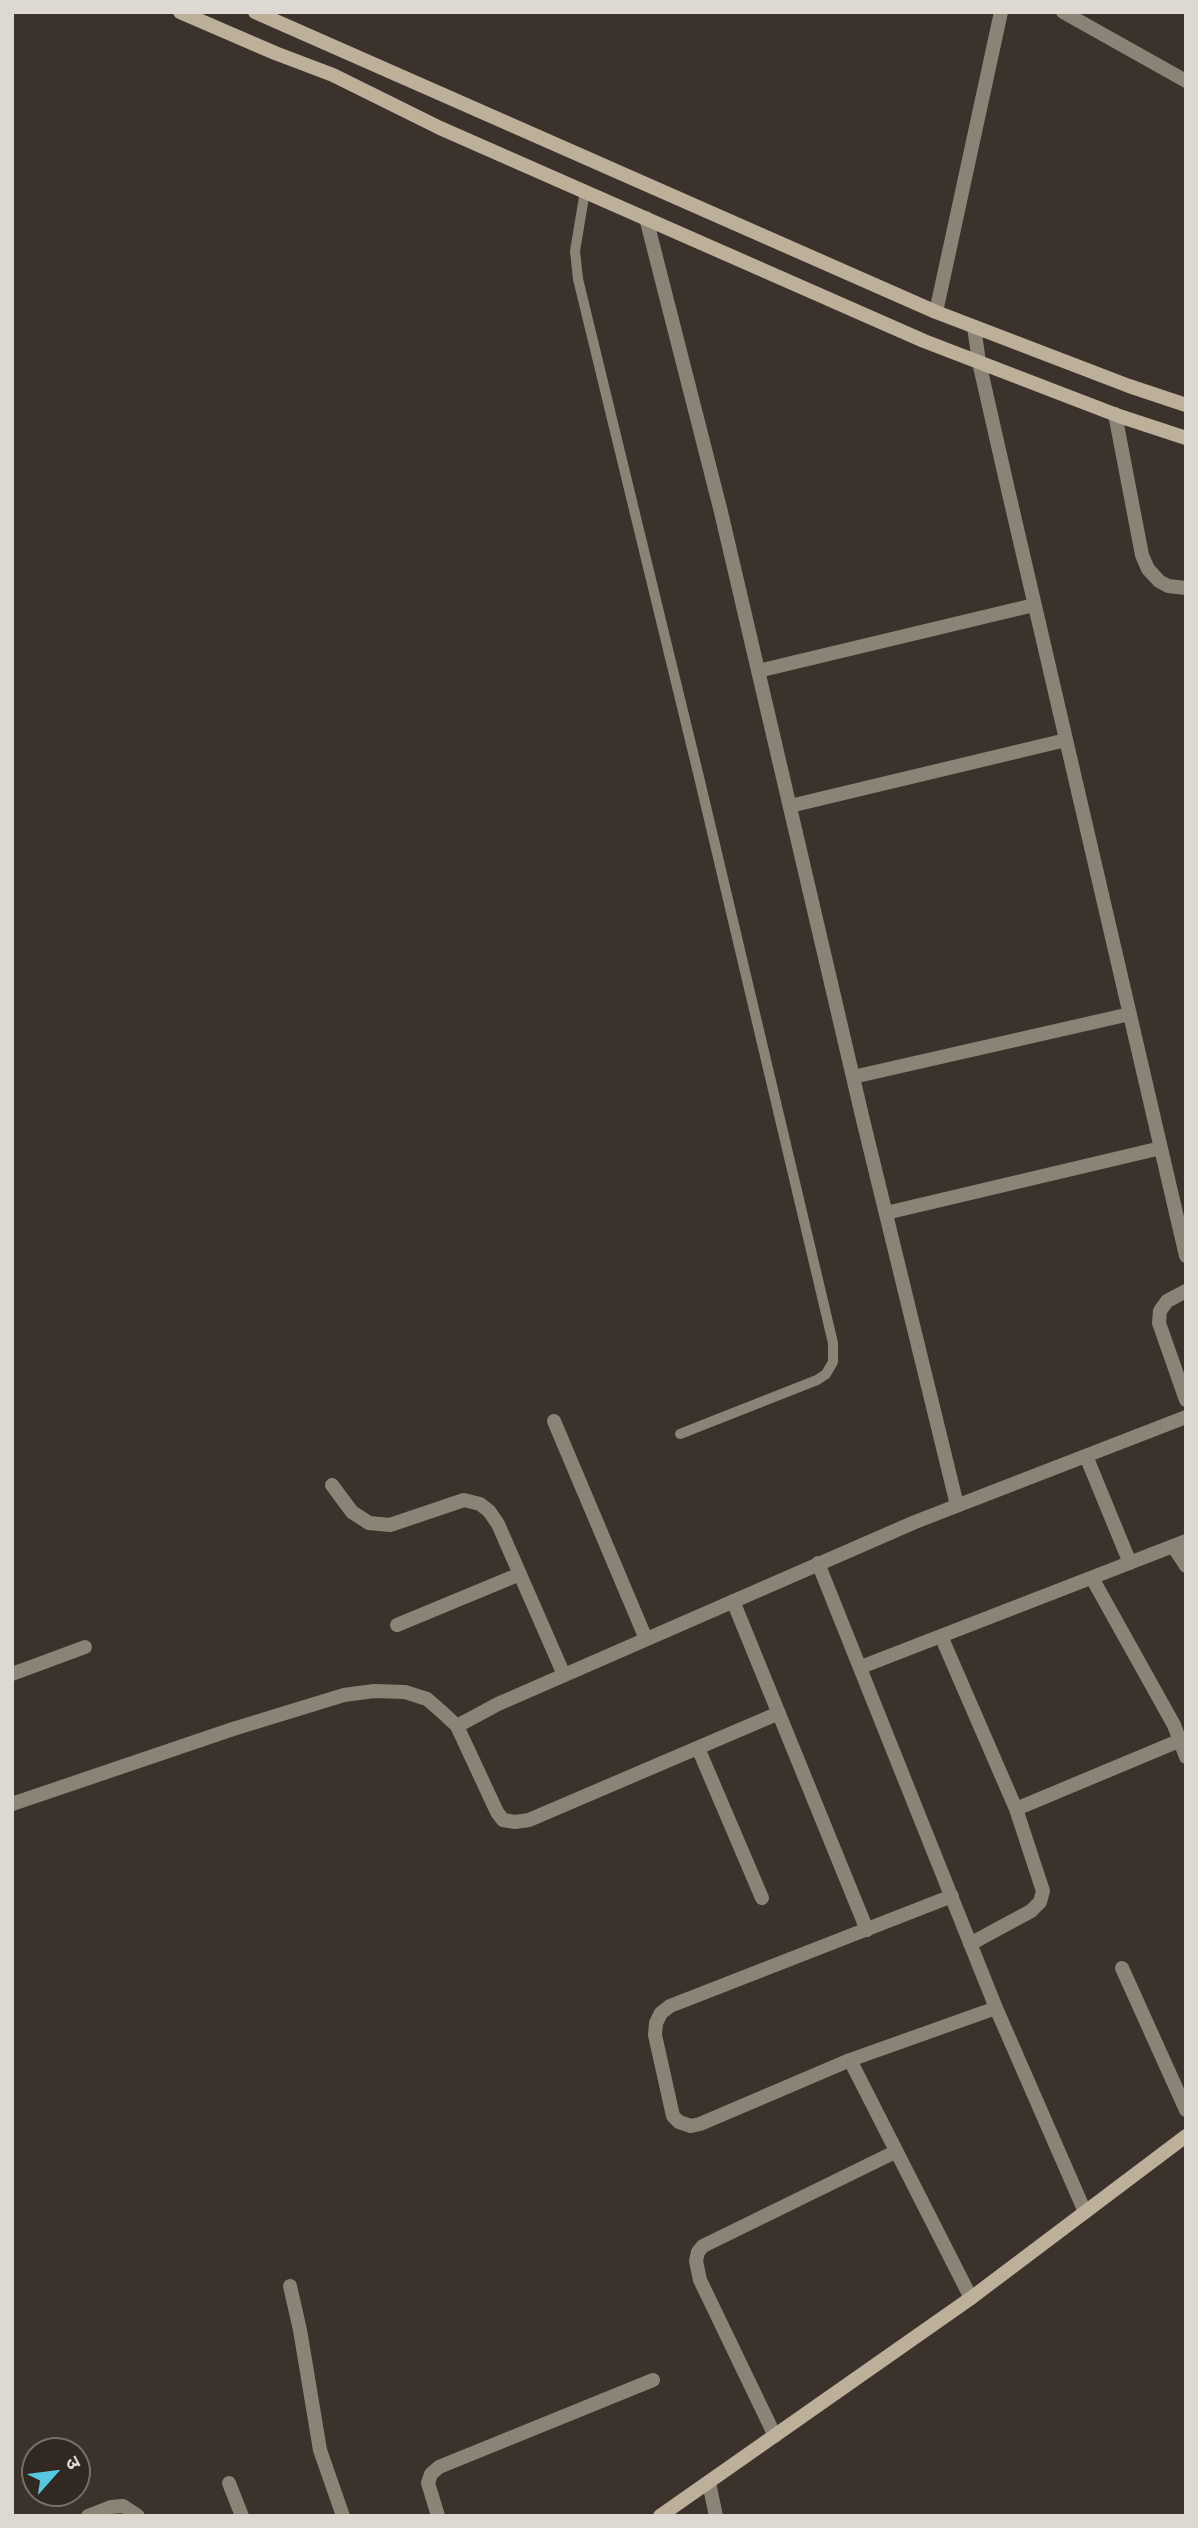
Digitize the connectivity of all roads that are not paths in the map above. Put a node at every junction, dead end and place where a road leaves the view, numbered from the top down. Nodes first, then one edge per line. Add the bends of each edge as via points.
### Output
1 (180, 12) edge
2 (255, 12) edge
3 (1001, 12) edge
4 (1063, 12) edge
5 (1186, 81) edge
6 (585, 191) junction
7 (646, 218) junction
8 (936, 312) junction
9 (974, 327) junction
10 (979, 362) junction
11 (1186, 405) edge
12 (1115, 414) junction
13 (1186, 438) edge
14 (1186, 588) edge
15 (1034, 605) junction
16 (758, 671) junction
17 (1066, 740) junction
18 (790, 806) junction
19 (1130, 1014) junction
20 (853, 1077) junction
21 (1161, 1148) junction
22 (886, 1213) junction
23 (1186, 1256) edge
24 (1186, 1291) edge
25 (1186, 1400) edge
26 (1186, 1417) edge
27 (554, 1421) dead end
28 (680, 1434) dead end
29 (1086, 1456) junction
30 (332, 1485) dead end
31 (957, 1505) junction
32 (1180, 1543) edge
33 (818, 1563) junction
34 (1130, 1563) junction
35 (1186, 1566) edge
36 (520, 1574) junction
37 (1092, 1578) junction
38 (733, 1601) junction
39 (397, 1625) dead end
40 (941, 1636) junction
41 (646, 1639) junction
42 (85, 1647) dead end
43 (861, 1667) junction
44 (12, 1674) edge
45 (564, 1675) junction
46 (779, 1713) junction
47 (457, 1726) junction
48 (1181, 1740) junction
49 (698, 1748) junction
50 (1186, 1757) edge
51 (14, 1799) edge
52 (1016, 1810) junction
53 (952, 1896) junction
54 (762, 1898) dead end
55 (867, 1930) junction
56 (970, 1944) junction
57 (1122, 1968) dead end
58 (996, 2008) junction
59 (850, 2060) junction
60 (1186, 2110) edge
61 (1186, 2136) edge
62 (895, 2152) junction
63 (1085, 2212) junction
64 (290, 2286) dead end
65 (971, 2298) junction
66 (653, 2381) dead end
67 (775, 2436) junction
68 (229, 2483) dead end
69 (709, 2483) junction
70 (88, 2516) edge
71 (138, 2516) edge
72 (242, 2516) edge
73 (343, 2516) edge
74 (438, 2516) edge
75 (660, 2516) edge
76 (716, 2516) edge

1 - 6 main road via 333,75
2 - 8 main road
3 - 8 street
4 - 5 street
6 - 7 main road
6 - 28 lane via 575,251 578,279 833,1343 833,1362 817,1380
7 - 10 main road
7 - 16 street
8 - 9 main road
9 - 10 street
9 - 11 main road
10 - 12 main road
10 - 15 street
12 - 13 main road
12 - 14 street via 1142,555 1159,581
15 - 16 street
15 - 17 street
16 - 18 street
17 - 18 street
17 - 19 street
18 - 20 street
19 - 20 street
19 - 21 street
20 - 22 street
21 - 22 street
21 - 23 street
22 - 31 street
24 - 25 street via 1167,1301 1159,1323
26 - 29 street
27 - 41 street
29 - 31 street
29 - 34 street
30 - 36 street via 352,1512 369,1523 390,1525 464,1500 481,1504 498,1524
31 - 33 street
32 - 34 street
32 - 35 street
33 - 38 street
33 - 43 street
34 - 37 street
36 - 39 street
36 - 45 street
37 - 40 street
37 - 48 street
38 - 41 street
38 - 46 street
40 - 43 street
40 - 52 street
41 - 45 street
42 - 44 street
43 - 53 street
45 - 47 street
46 - 49 street
46 - 55 street
47 - 49 street via 497,1812 503,1820 515,1822
47 - 51 street via 427,1699 405,1692 344,1695
48 - 50 street
48 - 52 street
49 - 54 street
52 - 56 street via 1040,1878 1040,1902
53 - 55 street
53 - 56 street
55 - 59 street via 670,2006 656,2023 673,2116 691,2126
56 - 58 street
57 - 60 street
58 - 59 street
58 - 63 street
59 - 62 street
61 - 63 main road
62 - 65 street
62 - 67 street via 698,2252 700,2280
63 - 65 main road
64 - 73 street via 320,2450
65 - 67 main road
66 - 74 street via 439,2467 428,2483
67 - 69 main road
68 - 72 street
69 - 75 main road
69 - 76 street
70 - 71 street via 123,2506

